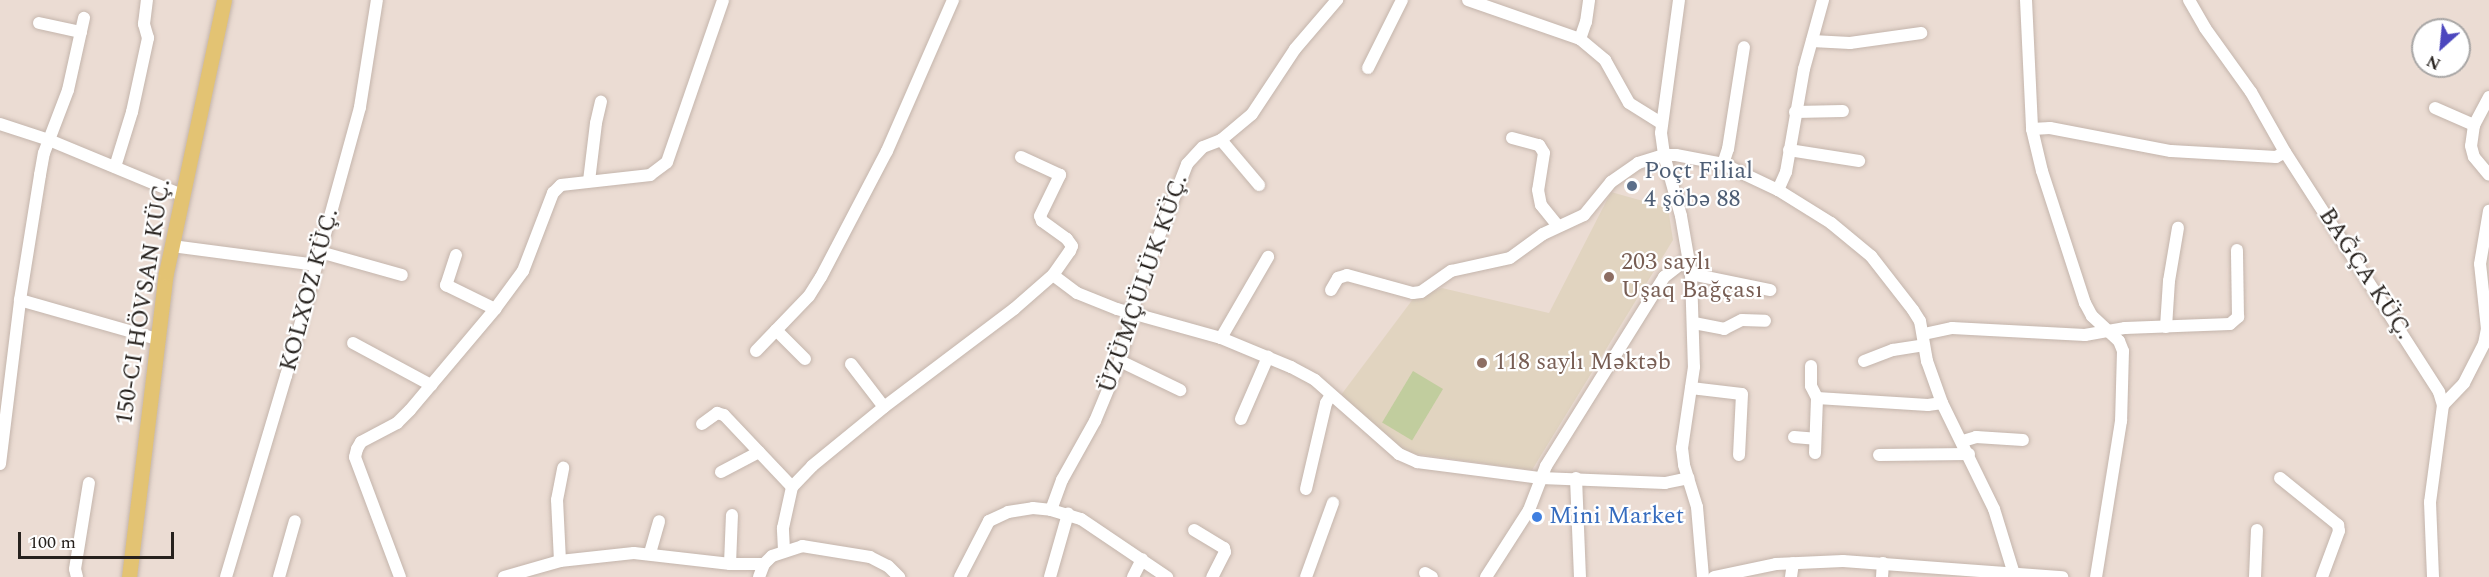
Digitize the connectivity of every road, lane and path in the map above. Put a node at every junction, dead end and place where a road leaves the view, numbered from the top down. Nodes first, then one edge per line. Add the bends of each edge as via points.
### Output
1 (147, 0) edge
2 (224, 0) edge
3 (377, 0) edge
4 (723, 0) edge
5 (953, 0) edge
6 (1337, 0) edge
7 (1402, 0) edge
8 (1468, 0) edge
9 (1589, 0) edge
10 (1679, 0) edge
11 (1823, 0) edge
12 (2026, 0) edge
13 (2189, 0) edge
14 (84, 18) dead end
15 (39, 23) dead end
16 (81, 32) junction
17 (1921, 33) dead end
18 (1580, 39) junction
19 (1812, 41) junction
20 (1744, 47) dead end
21 (1368, 68) dead end
22 (2489, 97) edge
23 (601, 102) dead end
24 (2435, 108) dead end
25 (1843, 111) dead end
26 (1795, 112) junction
27 (0, 124) edge
28 (1662, 124) junction
29 (2474, 125) junction
30 (2032, 129) junction
31 (1512, 138) dead end
32 (49, 140) junction
33 (1221, 140) junction
34 (1789, 150) junction
35 (2284, 152) junction
36 (1664, 155) junction
37 (1021, 157) dead end
38 (1859, 161) dead end
39 (1723, 164) junction
40 (115, 167) junction
41 (2489, 175) edge
42 (589, 181) junction
43 (1259, 185) dead end
44 (1778, 190) junction
45 (182, 195) junction
46 (2489, 211) edge
47 (1558, 226) junction
48 (2178, 228) dead end
49 (172, 246) junction
50 (2237, 250) dead end
51 (456, 255) dead end
52 (1268, 257) dead end
53 (1688, 258) junction
54 (319, 259) junction
55 (2484, 264) edge
56 (1053, 274) junction
57 (1691, 274) junction
58 (402, 275) dead end
59 (1330, 290) dead end
60 (1770, 290) dead end
61 (20, 300) junction
62 (495, 309) junction
63 (1132, 312) junction
64 (1765, 321) dead end
65 (1694, 323) junction
66 (2166, 327) junction
67 (776, 330) junction
68 (2108, 330) junction
69 (1221, 338) junction
70 (157, 339) junction
71 (1923, 340) junction
72 (353, 343) dead end
73 (756, 351) dead end
74 (1268, 357) junction
75 (805, 359) dead end
76 (1864, 360) dead end
77 (1119, 362) junction
78 (851, 364) dead end
79 (1811, 366) dead end
80 (431, 385) junction
81 (1691, 388) junction
82 (1180, 390) dead end
83 (1331, 395) junction
84 (1817, 398) junction
85 (1942, 403) junction
86 (2443, 405) junction
87 (884, 407) junction
88 (1241, 419) dead end
89 (702, 424) dead end
90 (1794, 436) dead end
91 (1815, 439) junction
92 (2023, 440) dead end
93 (1963, 441) junction
94 (759, 452) junction
95 (1815, 453) dead end
96 (1969, 454) junction
97 (1739, 455) dead end
98 (1879, 455) dead end
99 (0, 464) edge
100 (563, 468) dead end
101 (721, 472) dead end
102 (1541, 478) junction
103 (1576, 478) junction
104 (1688, 478) junction
105 (2280, 478) dead end
106 (89, 483) dead end
107 (792, 487) junction
108 (1306, 489) dead end
109 (1333, 503) dead end
110 (1051, 510) junction
111 (1068, 514) junction
112 (732, 515) dead end
113 (296, 521) dead end
114 (659, 521) dead end
115 (1194, 530) dead end
116 (2258, 530) dead end
117 (784, 550) junction
118 (650, 553) junction
119 (1142, 559) junction
120 (560, 561) junction
121 (1793, 563) junction
122 (1883, 563) junction
123 (730, 564) junction
124 (764, 564) junction
125 (2014, 574) junction
126 (2037, 576) edge
127 (77, 577) edge
128 (129, 577) edge
129 (226, 577) edge
130 (279, 577) edge
131 (400, 577) edge
132 (504, 577) edge
133 (759, 577) edge
134 (899, 577) edge
135 (960, 577) edge
136 (1050, 577) edge
137 (1133, 577) edge
138 (1167, 577) edge
139 (1212, 577) edge
140 (1306, 577) edge
141 (1486, 577) edge
142 (1580, 577) edge
143 (1703, 577) edge
144 (1714, 577) edge
145 (1791, 577) edge
146 (1882, 577) edge
147 (2061, 577) edge
148 (2096, 577) edge
149 (2255, 577) edge
150 (2322, 577) edge
151 (2433, 577) edge

1 - 40 street via 144,24 148,38
2 - 45 main road, 150-CI HÖVSAN KÜÇ.
3 - 54 street, KOLXOZ KÜÇ. via 360,107
4 - 42 street via 666,162 650,175
5 - 67 street via 887,151 821,277 809,296
6 - 33 street, ÜZÜMÇÜLÜK KÜÇ. via 1295,49 1252,114
7 - 21 street
8 - 18 street
9 - 18 street
10 - 28 street
11 - 19 street
12 - 30 street
13 - 35 street, BAĞÇA KÜÇ. via 2251,92
14 - 16 street
15 - 16 street
16 - 32 street via 68,90
17 - 19 street via 1850,43
18 - 28 street via 1605,60 1629,103
19 - 26 street
20 - 39 street
22 - 29 street
23 - 42 street
24 - 29 street
25 - 26 street
26 - 34 street
27 - 32 street
28 - 36 street
29 - 41 street via 2474,157
30 - 35 street via 2050,128 2171,151 2276,157
30 - 68 street via 2085,303 2092,316
31 - 47 street via 1539,145 1544,153 1538,190 1541,205
32 - 40 street
32 - 61 street
33 - 43 street
33 - 63 street, ÜZÜMÇÜLÜK KÜÇ. via 1203,147 1187,164
34 - 38 street
34 - 44 street
35 - 86 street, BAĞÇA KÜÇ. via 2416,353
36 - 39 street
36 - 47 street via 1624,172 1602,191 1584,215
36 - 53 street
37 - 56 street via 1060,175 1040,216 1072,246
39 - 44 street
40 - 45 street
42 - 62 street via 567,182 553,193 522,271
44 - 71 street via 1831,223 1871,256 1913,310
45 - 49 main road, 150-CI HÖVSAN KÜÇ.
46 - 55 street
47 - 59 street via 1510,258 1451,271 1421,292 1347,275 1338,278
48 - 66 street
49 - 54 street
49 - 70 main road, 150-CI HÖVSAN KÜÇ.
50 - 66 street via 2235,322
51 - 62 street via 446,285
52 - 69 street
53 - 57 street
53 - 102 street via 1664,278
54 - 58 street
54 - 129 street, KOLXOZ KÜÇ.
55 - 86 street via 2484,344 2464,383
56 - 63 street via 1077,293
56 - 87 street via 1014,309
57 - 60 street
57 - 65 street
61 - 70 street
61 - 99 street
62 - 80 street
63 - 69 street
63 - 77 street, ÜZÜMÇÜLÜK KÜÇ.
64 - 65 street via 1746,319 1725,329
65 - 81 street
66 - 68 street
67 - 73 street
67 - 75 street
68 - 71 street via 2052,336 1952,328
68 - 148 street via 2123,351 2121,421
69 - 74 street
70 - 128 main road, 150-CI HÖVSAN KÜÇ.
71 - 76 street
71 - 85 street
72 - 80 street
74 - 83 street via 1315,380
74 - 88 street
77 - 82 street
77 - 110 street, ÜZÜMÇÜLÜK KÜÇ. via 1095,422 1062,480
78 - 87 street
79 - 84 street via 1811,386
80 - 131 street via 397,423 362,442 355,457
81 - 97 street via 1742,394
81 - 104 street via 1682,439
83 - 102 street via 1383,442 1417,462
83 - 108 street
84 - 85 street
84 - 91 street
85 - 93 street
86 - 151 street via 2431,479
87 - 107 street
89 - 94 street via 717,413 724,415
90 - 91 street
91 - 95 street
92 - 93 street via 1976,437
93 - 96 street
94 - 101 street
94 - 107 street
96 - 98 street
96 - 125 street via 1994,509
100 - 120 street via 557,500
102 - 103 street
102 - 141 street via 1529,510
103 - 104 street via 1665,483
103 - 142 street
104 - 143 street via 1697,507
105 - 150 street via 2338,525
106 - 127 street
107 - 117 street via 783,528
109 - 140 street
110 - 111 street
110 - 135 street via 1020,509 993,518 985,526
111 - 119 street
111 - 136 street
112 - 123 street
113 - 130 street
114 - 118 street
115 - 139 street via 1224,548
116 - 149 street
117 - 124 street
117 - 134 street via 816,546 870,557
118 - 120 street
118 - 123 street
119 - 137 street
119 - 138 street
120 - 132 street
121 - 122 street
121 - 144 street
121 - 145 street
122 - 125 street
122 - 146 street
123 - 124 street
124 - 133 street
125 - 126 street
126 - 147 street

